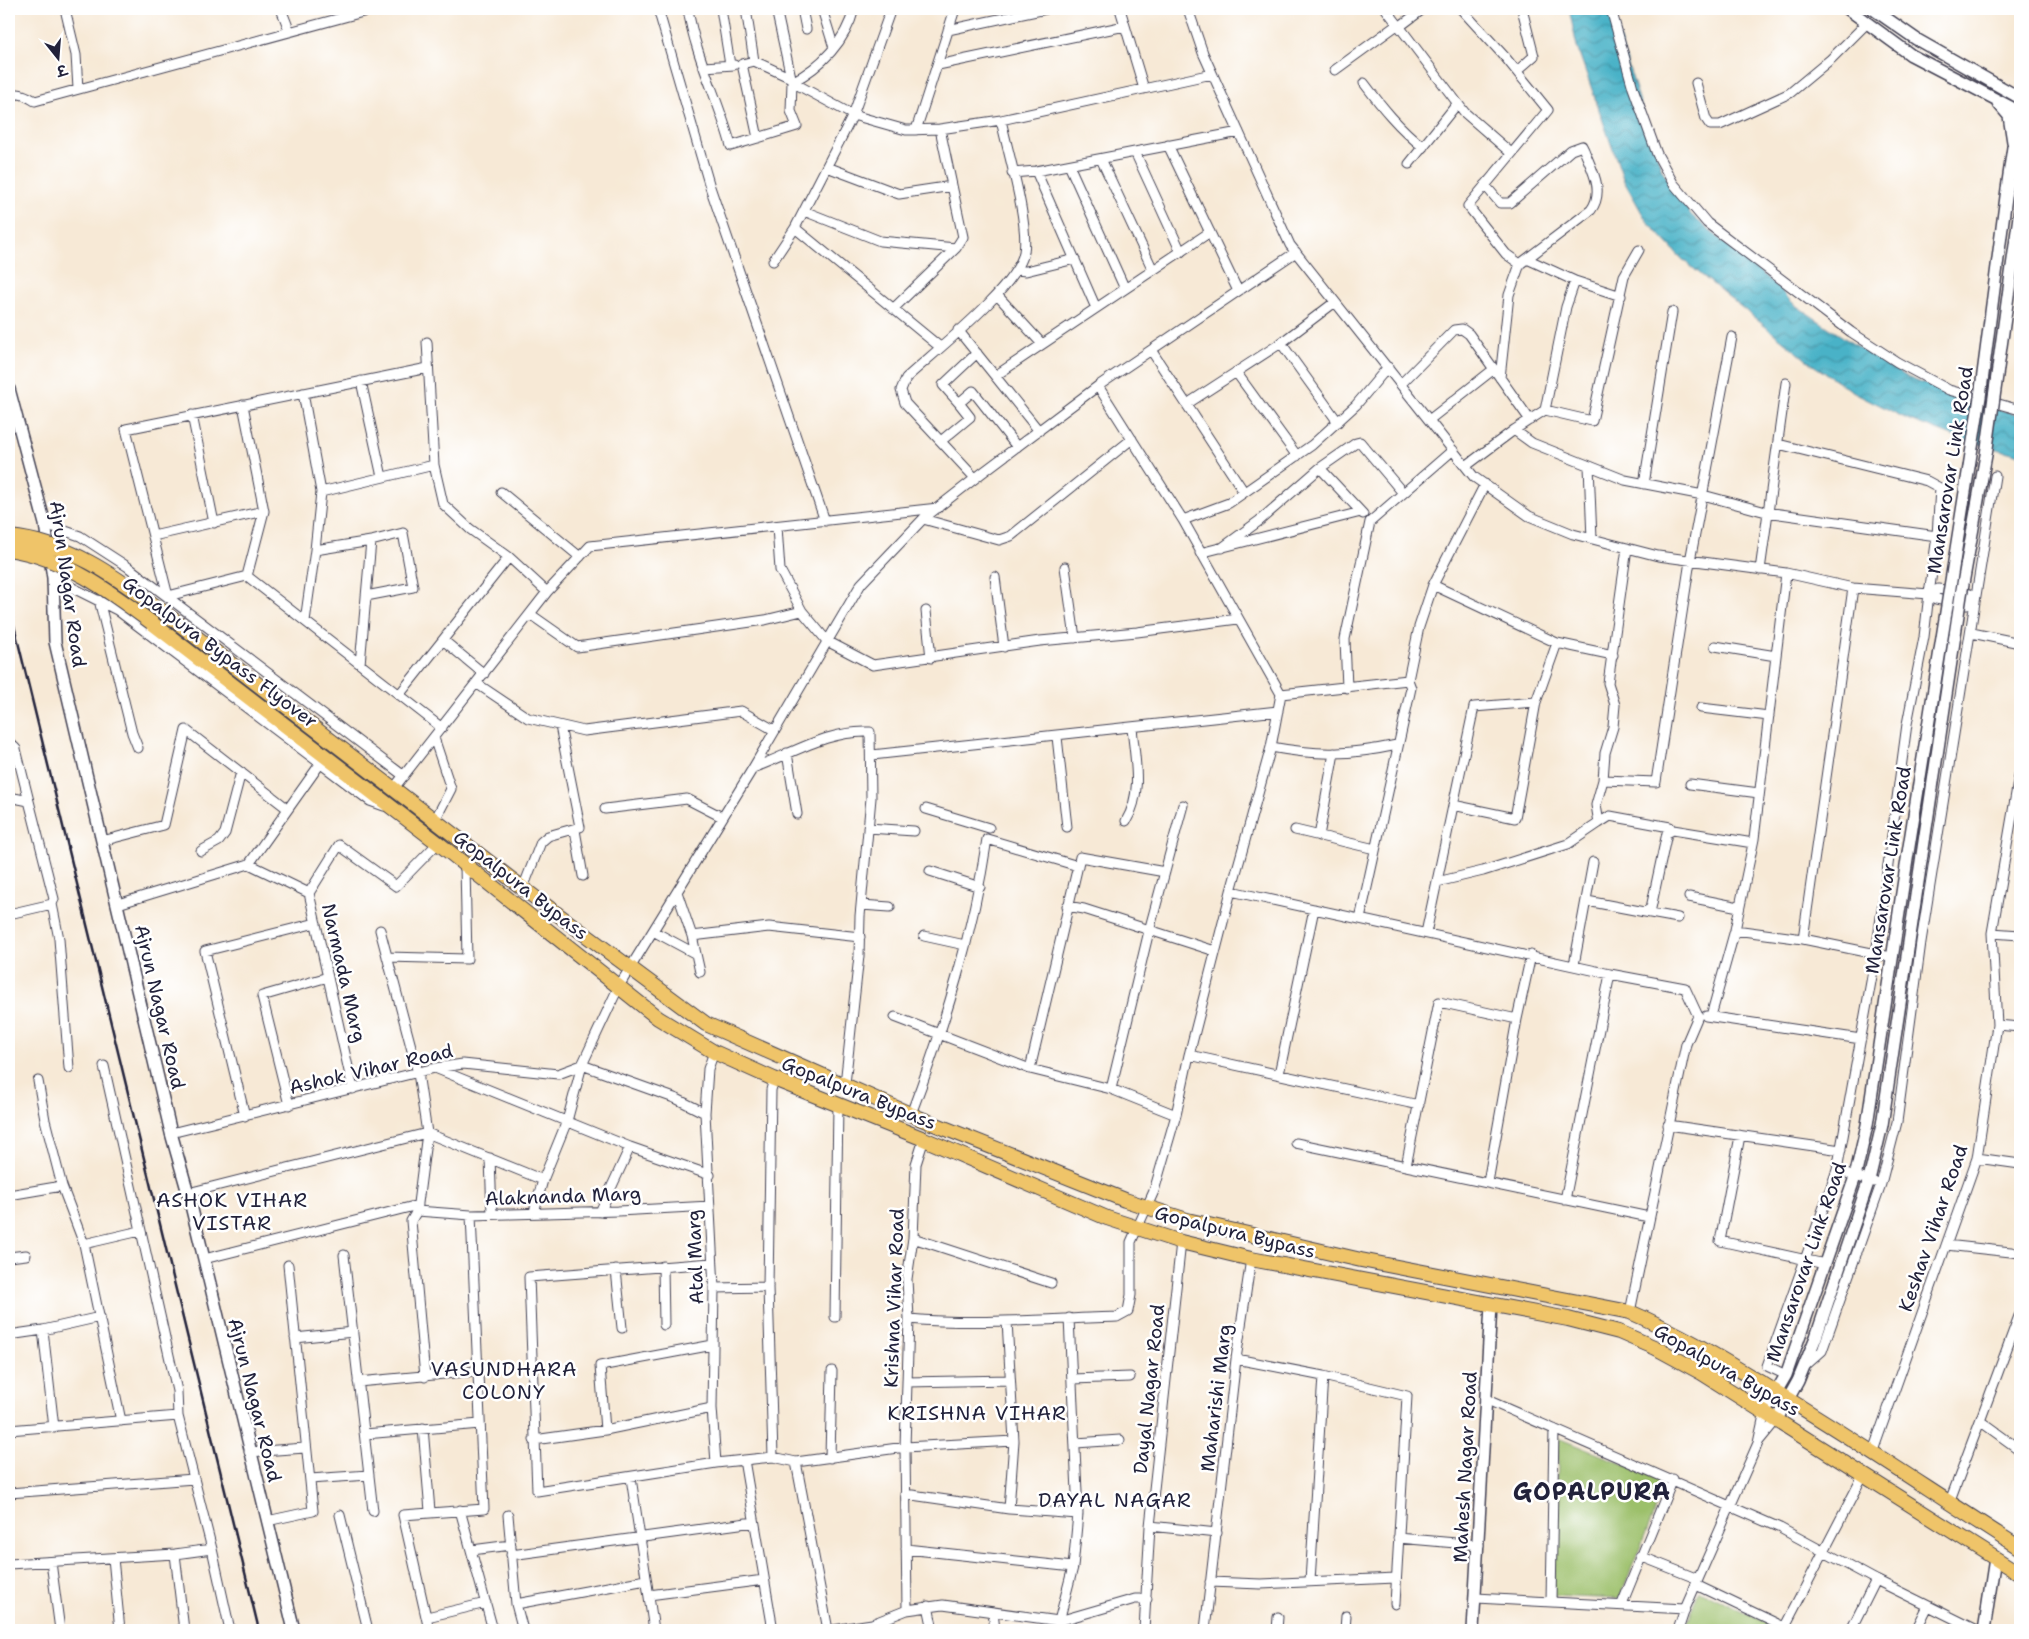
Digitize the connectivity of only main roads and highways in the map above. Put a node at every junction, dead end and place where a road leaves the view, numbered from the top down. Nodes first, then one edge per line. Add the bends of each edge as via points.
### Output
1 (9, 537) edge
2 (9, 549) edge
3 (394, 788) joint
4 (394, 810) joint
5 (2020, 1548) edge
6 (2020, 1574) edge

1 - 3 main road, Gopalpura Bypass Flyover, bridge via 64,550 102,567
2 - 4 main road, Gopalpura Bypass Flyover, bridge via 61,563 104,588
3 - 5 main road, Gopalpura Bypass via 706,1024 911,1114 1148,1208 1361,1260 1630,1312 1669,1328 1873,1451
4 - 6 main road, Gopalpura Bypass via 658,1018 714,1052 1107,1218 1181,1242 1251,1259 1568,1319 1619,1332 1694,1368

